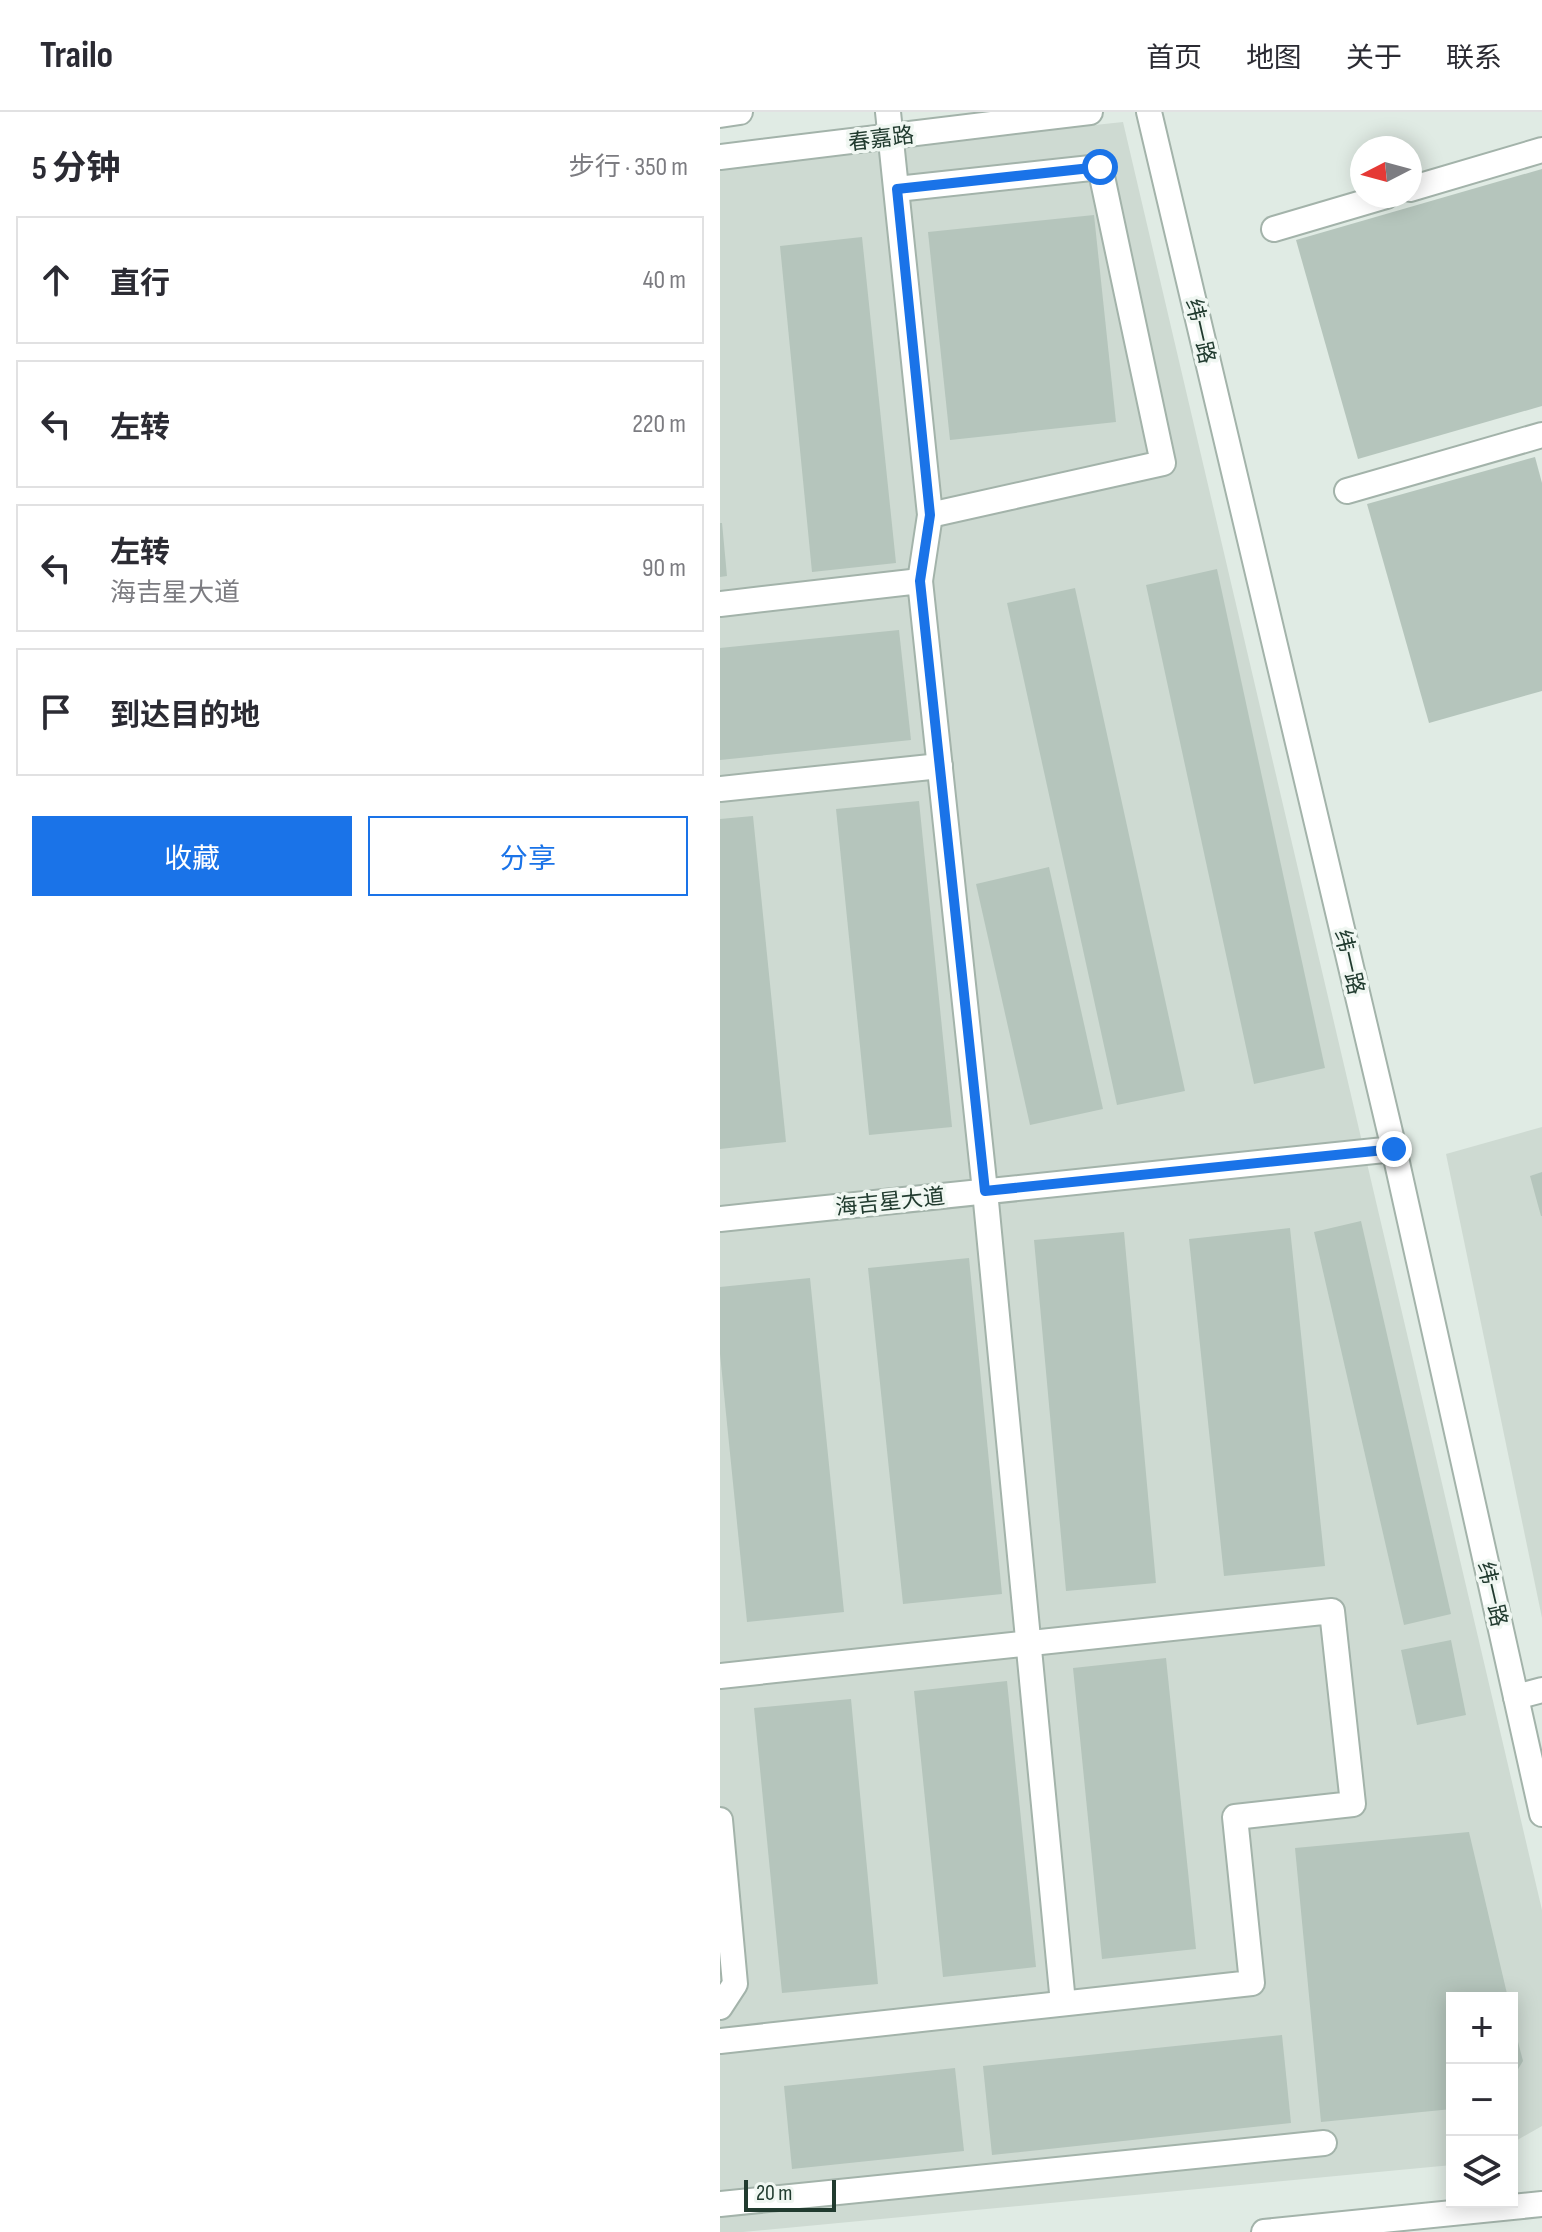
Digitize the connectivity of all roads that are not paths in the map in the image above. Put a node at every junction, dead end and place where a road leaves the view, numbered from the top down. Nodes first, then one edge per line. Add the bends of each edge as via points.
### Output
1 (740, 112) edge
2 (888, 112) edge
3 (1090, 112) edge
4 (1149, 112) edge
5 (720, 115) edge
6 (891, 137) junction
7 (1542, 150) edge
8 (720, 157) edge
9 (1422, 185) edge
10 (897, 189) junction
11 (1350, 207) edge
12 (1274, 229) dead end
13 (1542, 435) edge
14 (1347, 491) dead end
15 (930, 515) junction
16 (920, 581) junction
17 (720, 604) edge
18 (940, 766) junction
19 (720, 789) edge
20 (1394, 1149) junction
21 (985, 1191) junction
22 (720, 1219) edge
23 (1028, 1643) junction
24 (720, 1676) edge
25 (1542, 1690) edge
26 (1516, 1697) junction
27 (1542, 1814) edge
28 (720, 1820) edge
29 (1063, 2003) junction
30 (720, 2007) edge
31 (720, 2041) edge
32 (1324, 2143) dead end
33 (720, 2204) edge
34 (1542, 2204) edge
35 (1264, 2232) edge

1 - 5 street
2 - 6 street
3 - 6 street, 春嘉路
4 - 20 street, 纬一路
6 - 8 street, 春嘉路
6 - 10 street
7 - 9 street
10 - 15 street
10 - 15 street via 1100,167 1163,463
11 - 12 street
13 - 14 street
15 - 16 street
16 - 17 street
16 - 18 street
18 - 19 street
18 - 21 street
20 - 21 street, 海吉星大道
20 - 26 street, 纬一路
21 - 22 street, 海吉星大道
21 - 23 street
23 - 24 street
23 - 29 street
23 - 29 street via 1332,1611 1353,1804 1235,1817 1252,1983
25 - 26 street
26 - 27 street, 纬一路
28 - 30 street via 735,1984
29 - 31 street
32 - 33 street
34 - 35 street

